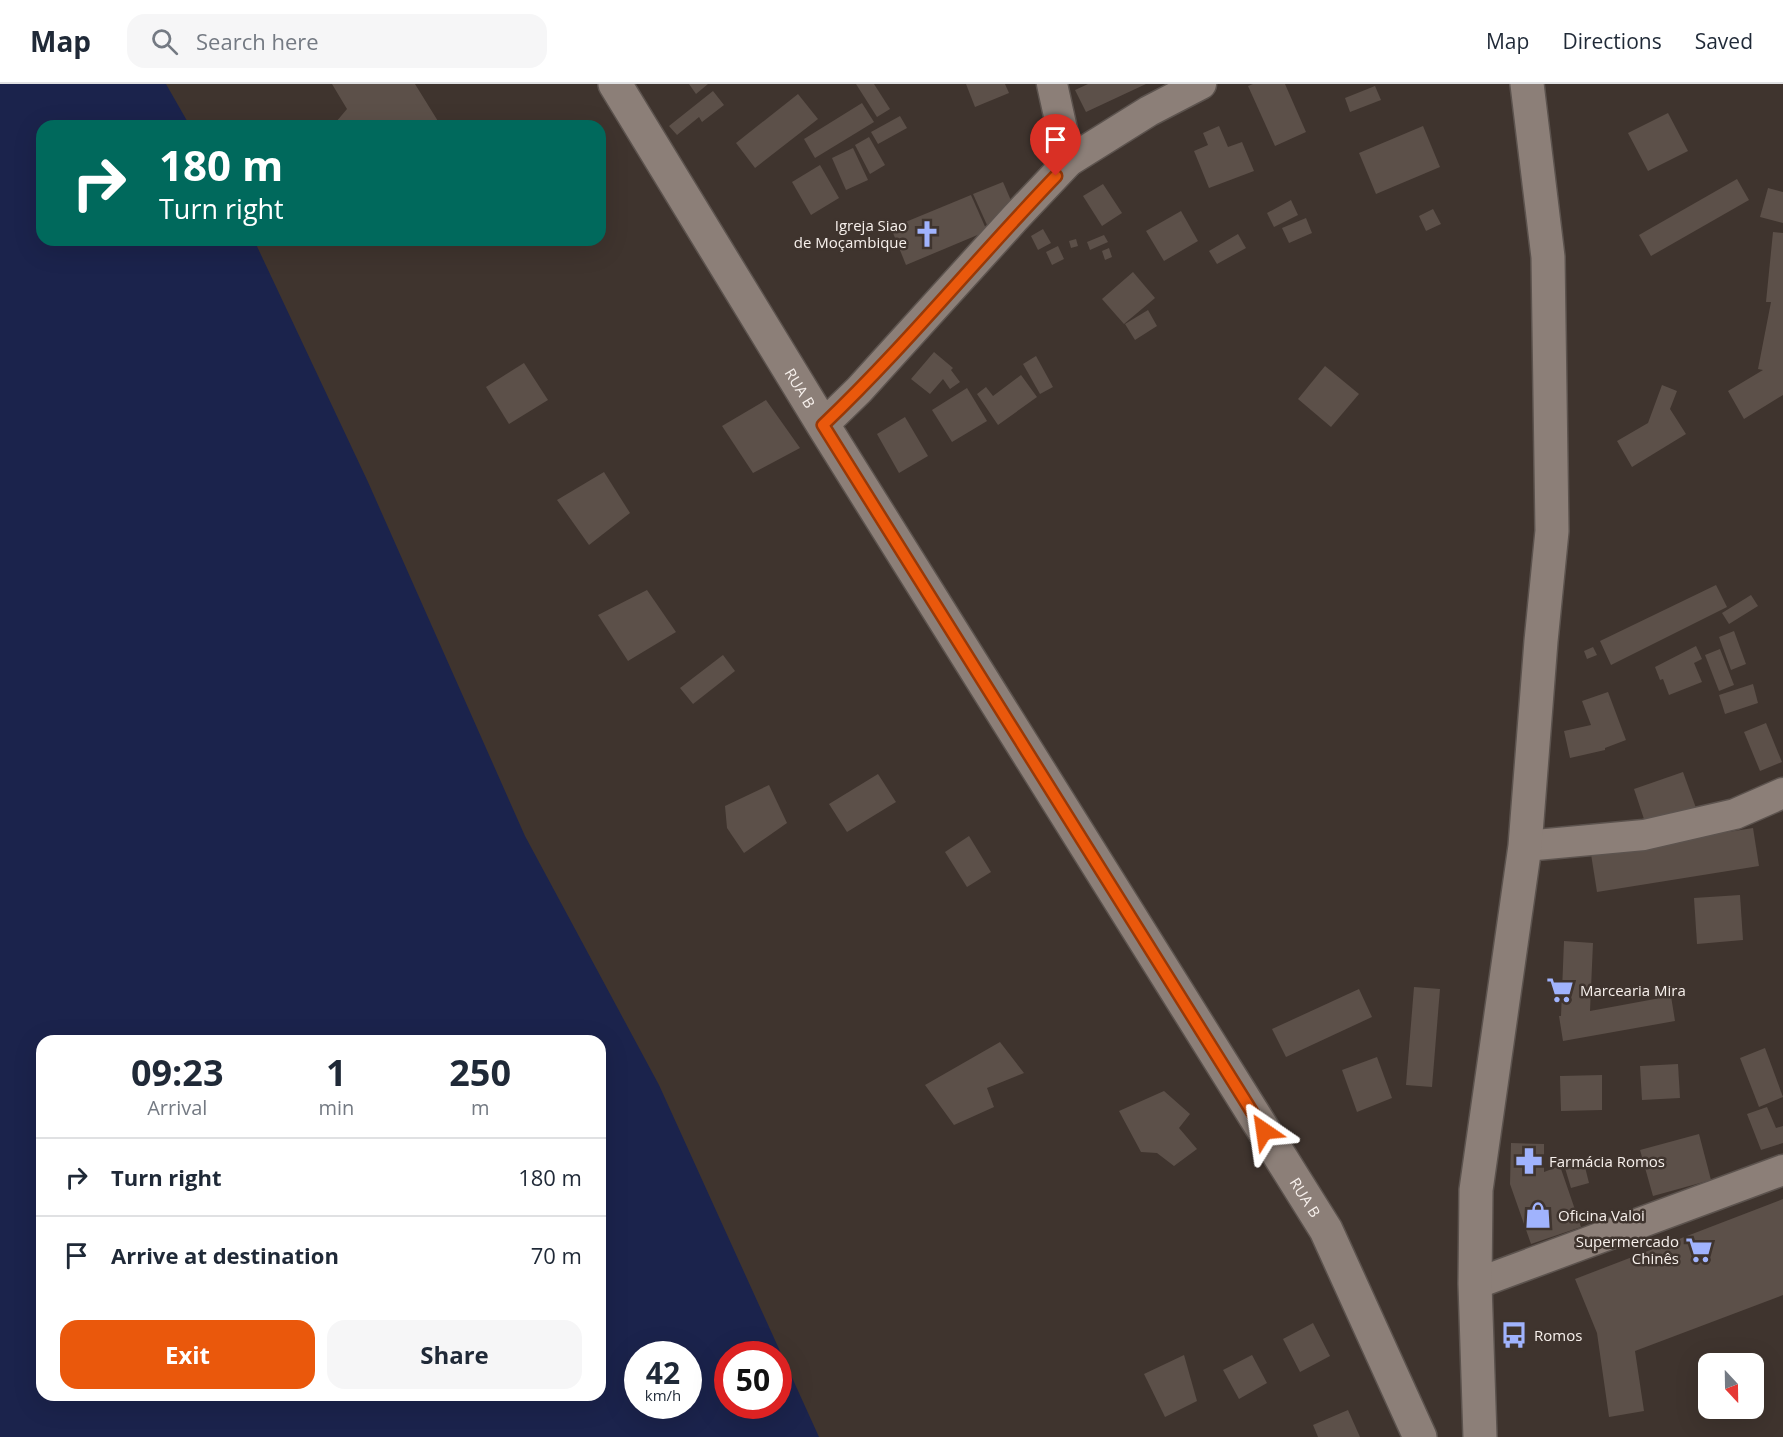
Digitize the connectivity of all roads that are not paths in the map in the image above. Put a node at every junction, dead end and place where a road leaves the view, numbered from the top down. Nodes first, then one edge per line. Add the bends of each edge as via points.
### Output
1 (615, 84) edge
2 (1052, 84) edge
3 (1201, 84) edge
4 (1527, 84) edge
5 (1069, 161) junction
6 (823, 425) junction
7 (1783, 793) edge
8 (1525, 846) junction
9 (1783, 1170) edge
10 (1475, 1284) junction
11 (1420, 1437) edge
12 (1480, 1437) edge

1 - 6 main road, RUA B
2 - 5 street
3 - 5 street
4 - 8 main road via 1548,258 1552,531
5 - 6 street
6 - 11 main road, RUA B via 1326,1230
7 - 8 street via 1735,814 1644,836
8 - 10 main road via 1476,1190
9 - 10 street
10 - 12 main road

